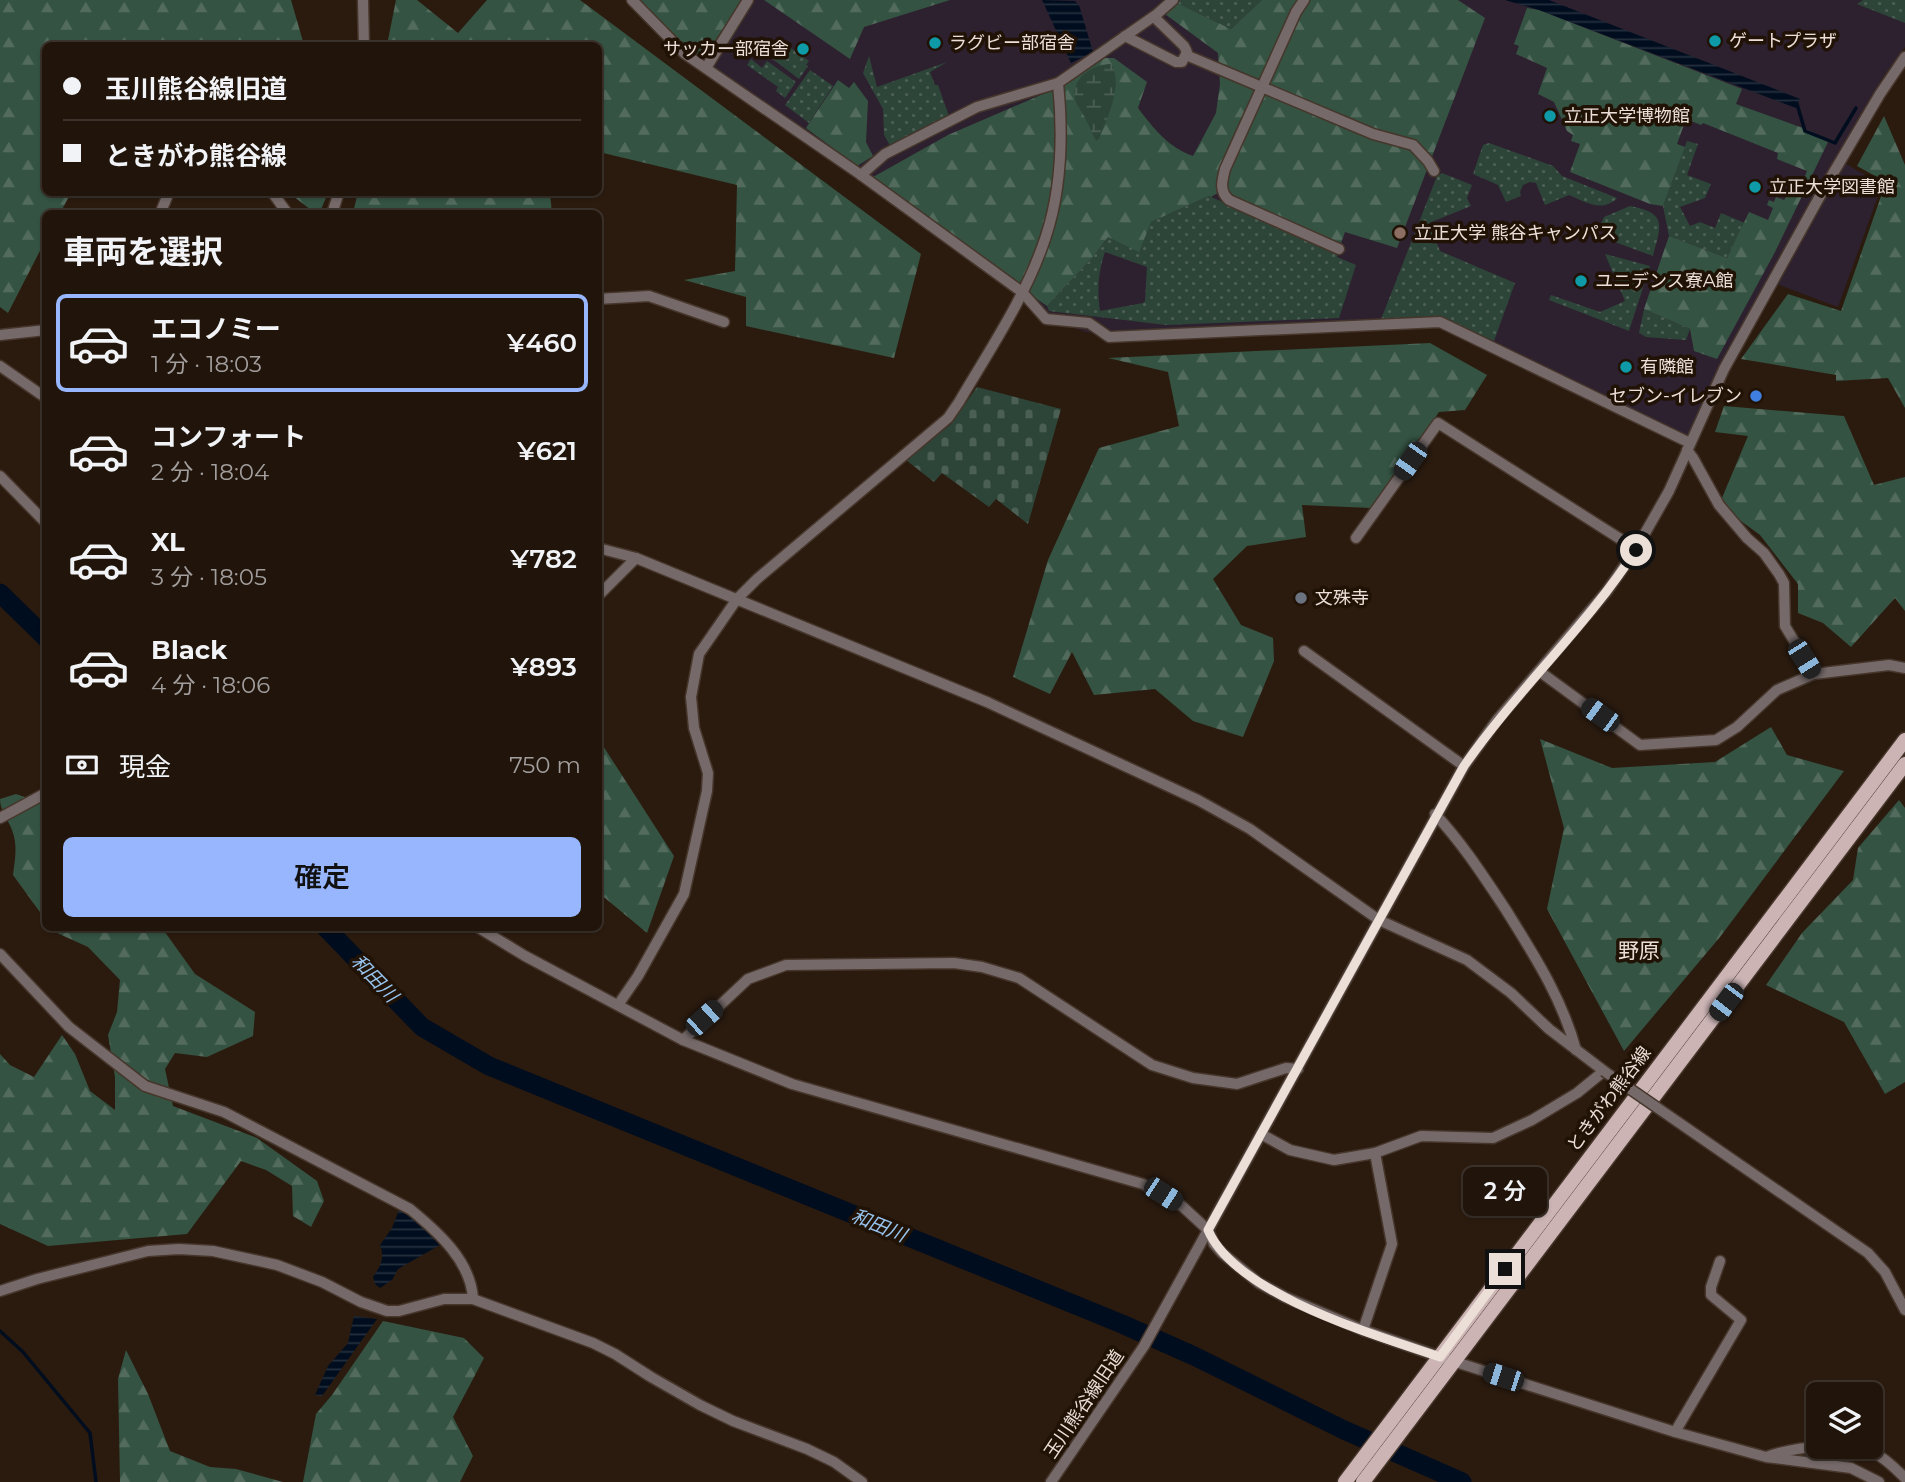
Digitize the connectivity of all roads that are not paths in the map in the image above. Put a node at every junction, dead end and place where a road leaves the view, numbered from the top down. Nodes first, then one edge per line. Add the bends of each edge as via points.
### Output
1 (363, 0) edge
2 (632, 0) edge
3 (748, 0) edge
4 (1173, 0) edge
5 (1304, 0) edge
6 (1154, 17) junction
7 (1125, 36) junction
8 (364, 42) edge
9 (1186, 55) junction
10 (1905, 57) edge
11 (706, 68) junction
12 (1058, 83) junction
13 (1263, 89) junction
14 (1434, 171) dead end
15 (860, 176) junction
16 (1339, 249) dead end
17 (1022, 292) junction
18 (602, 299) edge
19 (724, 322) dead end
20 (42, 330) edge
21 (0, 335) edge
22 (0, 366) edge
23 (42, 395) edge
24 (1688, 447) junction
25 (0, 476) edge
26 (42, 519) edge
27 (1356, 538) dead end
28 (602, 549) edge
29 (1636, 550) junction
30 (636, 558) junction
31 (602, 592) edge
32 (737, 599) junction
33 (1304, 651) dead end
34 (1905, 668) edge
35 (1539, 671) junction
36 (1814, 674) junction
37 (1905, 740) edge
38 (1905, 764) edge
39 (1464, 766) junction
40 (42, 795) edge
41 (1436, 814) junction
42 (0, 818) edge
43 (1379, 920) junction
44 (484, 931) edge
45 (0, 954) edge
46 (618, 1005) junction
47 (683, 1040) junction
48 (1576, 1050) junction
49 (1298, 1069) junction
50 (1604, 1071) junction
51 (1261, 1134) junction
52 (1375, 1153) junction
53 (1208, 1230) junction
54 (1720, 1261) dead end
55 (0, 1291) edge
56 (473, 1299) junction
57 (1905, 1310) edge
58 (1363, 1330) junction
59 (1447, 1359) junction
60 (1675, 1432) junction
61 (1766, 1457) junction
62 (1905, 1478) edge
63 (1356, 1480) edge
64 (862, 1482) edge
65 (1051, 1482) edge
66 (1879, 1482) edge

1 - 8 street
2 - 11 street via 685,54
3 - 11 street
4 - 6 street
5 - 13 street
6 - 7 street
6 - 9 street via 1184,46
7 - 9 street via 1176,62
7 - 12 street
9 - 13 street
10 - 24 street via 1744,332
11 - 15 street
12 - 15 street via 977,107 885,154
12 - 17 street via 1062,122 1054,198 1046,236
13 - 14 street via 1373,134 1413,145
13 - 16 street via 1225,169 1223,195
15 - 17 street
17 - 24 street via 1046,319 1089,323 1109,337 1440,322
17 - 32 street via 948,418
18 - 19 street via 649,296
20 - 21 street
22 - 23 street
24 - 29 street
24 - 36 street via 1719,505 1764,553 1784,583 1785,626
25 - 26 street
27 - 29 street via 1438,423
28 - 30 street
29 - 35 street
30 - 31 street
30 - 32 street
32 - 43 street via 987,702 1198,800 1250,829
32 - 46 street via 699,654 696,668 691,697 694,728 708,773 707,792 684,894
33 - 39 street
34 - 36 street via 1889,665
35 - 36 street via 1640,745 1716,740 1777,690
35 - 39 street
37 - 59 main road, ときがわ熊谷線 via 1571,1180
38 - 59 main road, ときがわ熊谷線
39 - 41 street
40 - 42 street
41 - 43 street
41 - 48 street via 1458,838 1543,968 1568,1019
43 - 48 street via 1467,960
43 - 49 street
44 - 46 street
45 - 56 street via 69,1027 145,1086 224,1112 410,1209 448,1244 468,1274
46 - 47 street
47 - 49 street via 748,979 786,965 954,963 1019,978 1163,1069 1237,1084 1286,1068
47 - 53 street via 792,1084 1143,1184 1182,1206
48 - 50 street
49 - 51 street
50 - 52 street via 1577,1093 1493,1138 1421,1136
50 - 57 street, bridge via 1868,1253 1885,1272
51 - 52 street via 1287,1149 1334,1160
51 - 53 street
52 - 58 street via 1392,1244
53 - 58 street via 1222,1253 1259,1283
53 - 65 street, 玉川熊谷線旧道 via 1144,1346
54 - 60 street via 1711,1295 1741,1320
55 - 56 street via 148,1251 179,1250 212,1251 277,1265 387,1311 444,1299
56 - 64 street via 593,1343 700,1405 807,1448
58 - 59 street
59 - 60 street
59 - 63 main road, ときがわ熊谷線
60 - 61 street
61 - 62 street via 1788,1449 1858,1448 1876,1454
61 - 66 street via 1851,1468

